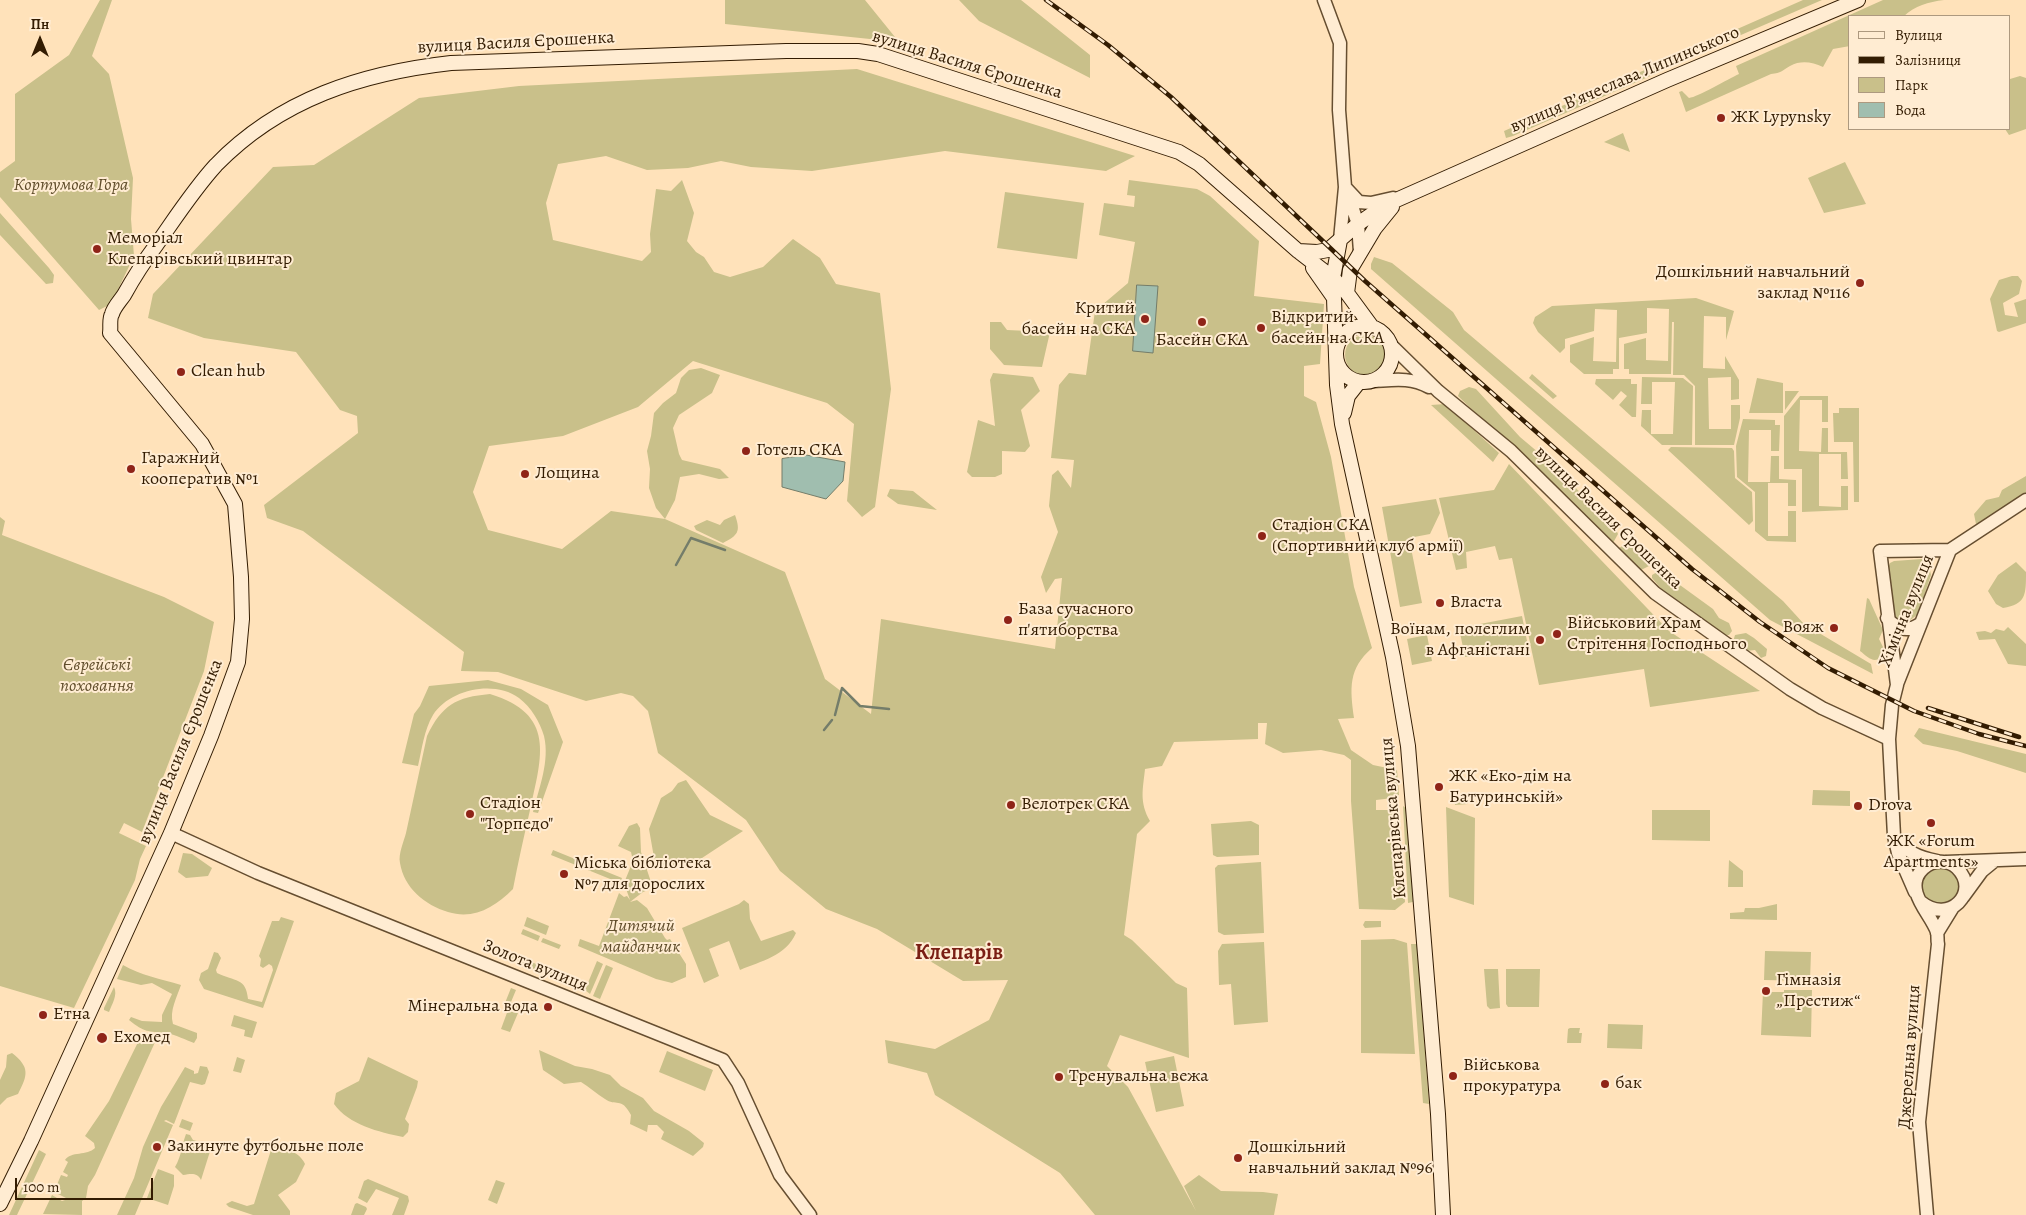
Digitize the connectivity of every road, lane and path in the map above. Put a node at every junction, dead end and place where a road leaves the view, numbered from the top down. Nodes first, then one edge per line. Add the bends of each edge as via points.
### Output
1 (1324, 0) edge
2 (1858, 0) edge
3 (1345, 187) junction
4 (1406, 195) junction
5 (1358, 224) junction
6 (1340, 240) junction
7 (1298, 251) junction
8 (1360, 252) junction
9 (1336, 258) junction
10 (1350, 270) junction
11 (1333, 278) junction
12 (1340, 295) junction
13 (1372, 327) junction
14 (1391, 345) junction
15 (1336, 351) junction
16 (1374, 381) junction
17 (1359, 382) junction
18 (1337, 385) junction
19 (1438, 391) junction
20 (1342, 424) junction
21 (2026, 500) edge
22 (1950, 550) junction
23 (1880, 551) joint
24 (1887, 618) junction
25 (1920, 624) junction
26 (1897, 685) junction
27 (1889, 738) junction
28 (171, 833) junction
29 (1894, 836) junction
30 (2026, 859) edge
31 (1943, 861) junction
32 (1993, 862) junction
33 (1918, 898) junction
34 (1957, 904) junction
35 (1937, 933) junction
36 (0, 1204) edge
37 (810, 1215) edge
38 (1443, 1215) edge
39 (1927, 1215) edge

1 - 3 street via 1340,43 1339,110
2 - 4 main road, вулиця Вʼячеслава Липинського
3 - 4 street via 1359,202 1371,203
3 - 5 street
3 - 6 street
4 - 5 main road, вулиця Вʼячеслава Липинського
4 - 8 main road, вулиця Вʼячеслава Липинського via 1389,210
5 - 6 main road, вулиця Вʼячеслава Липинського
5 - 8 street
6 - 7 main road, вулиця Вʼячеслава Липинського via 1328,250
6 - 9 main road
7 - 11 main road, вулиця Василя Єрошенка
7 - 12 main road, вулиця Василя Єрошенка
7 - 28 main road, вулиця Василя Єрошенка via 1224,184 1179,152 878,54 786,51 451,62 407,68 316,95 278,115 217,165 152,250 111,315 110,333 202,444 235,504 238,519 242,619 238,662
8 - 10 main road, вулиця Вʼячеслава Липинського
9 - 10 main road
9 - 11 main road
10 - 12 main road, вулиця Вʼячеслава Липинського
11 - 12 main road, вулиця Василя Єрошенка
12 - 13 main road, вулиця Василя Єрошенка
12 - 15 main road
13 - 14 main road, вулиця Василя Єрошенка
13 - 15 main road via 1348,331 1342,336
14 - 16 main road via 1391,362 1381,377
14 - 19 street, вулиця Василя Єрошенка
15 - 17 main road via 1342,371
15 - 18 main road, Клепарівська вулиця
16 - 17 main road, вулиця Василя Єрошенка
16 - 19 street, вулиця Василя Єрошенка via 1417,380
17 - 18 main road
17 - 20 main road, Клепарівська вулиця via 1348,396
18 - 20 main road, Клепарівська вулиця
19 - 27 street, вулиця Василя Єрошенка via 1511,452 1656,593 1790,689 1822,708
20 - 38 main road, Клепарівська вулиця via 1393,658 1408,746 1438,1114
21 - 22 street, Хімічна вулиця
22 - 23 street, Хімічна вулиця
22 - 25 street, Хімічна вулиця
23 - 24 street, Джерельна вулиця
24 - 25 street via 1901,629 1910,630
24 - 26 street, Джерельна вулиця
25 - 26 street, Хімічна вулиця
26 - 27 street, Джерельна вулиця
27 - 29 street, Джерельна вулиця
28 - 36 main road, вулиця Василя Єрошенка
28 - 37 street, Золота вулиця via 258,873 723,1060 738,1083 780,1175
29 - 31 street via 1918,857
29 - 33 street, Джерельна вулиця via 1898,854
30 - 32 street
31 - 32 street
31 - 33 street via 1931,863 1918,875 1915,884
31 - 34 street via 1955,866 1965,882
32 - 34 street
33 - 34 street via 1927,908 1936,911 1945,911
33 - 35 street, Джерельна вулиця
34 - 35 street
35 - 39 street, Джерельна вулиця via 1919,1122

